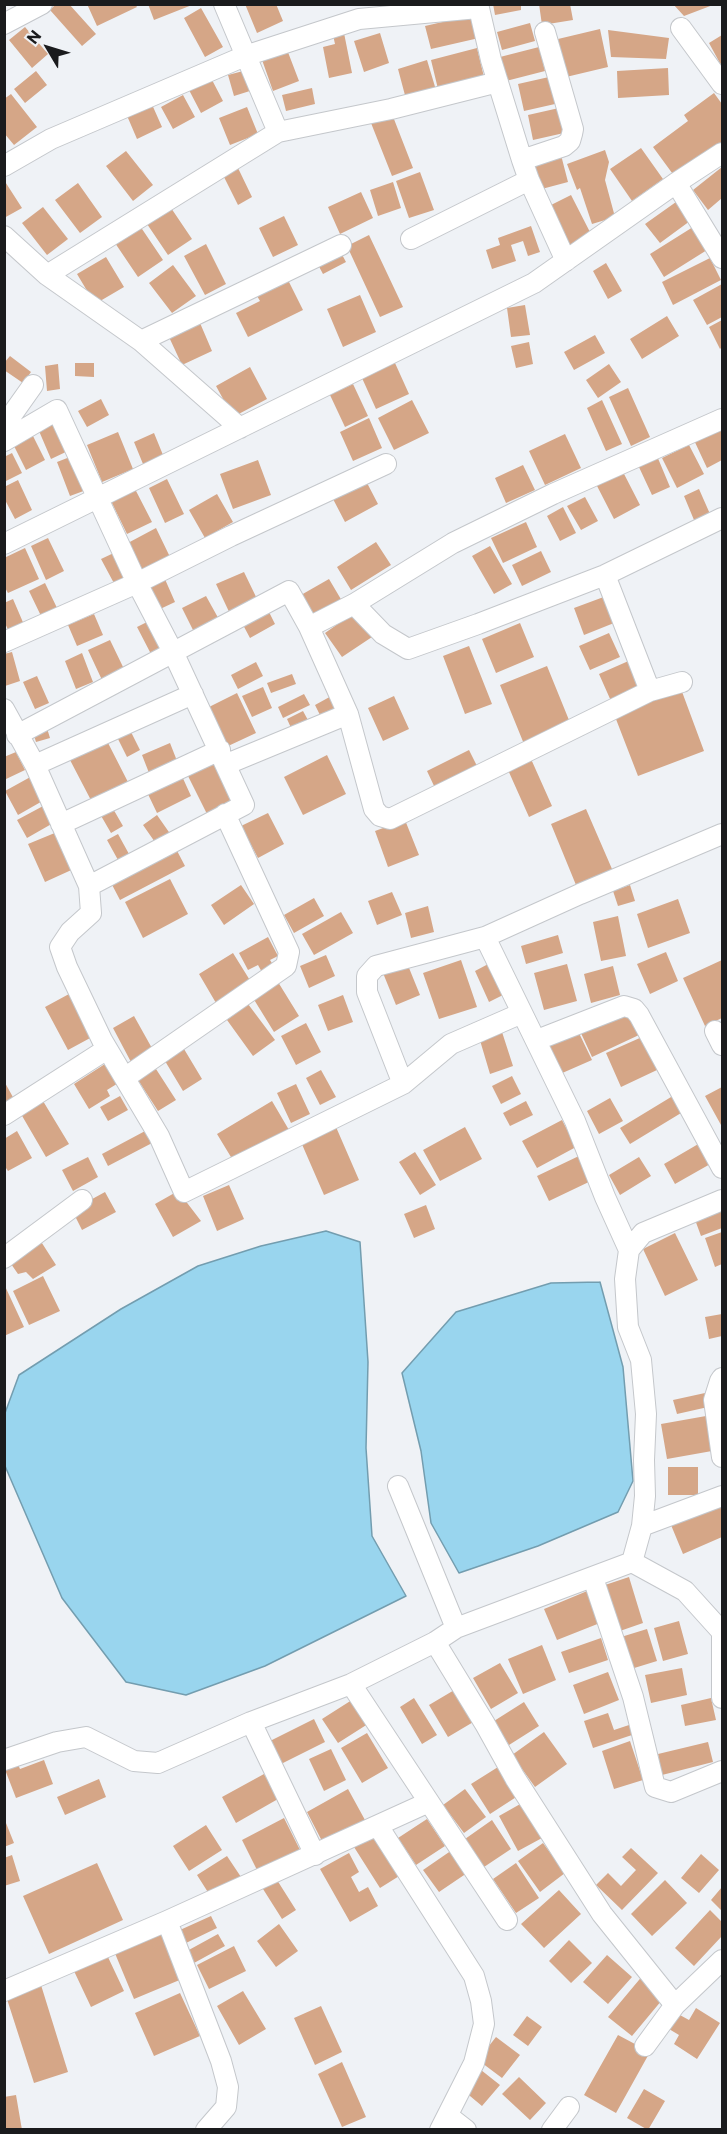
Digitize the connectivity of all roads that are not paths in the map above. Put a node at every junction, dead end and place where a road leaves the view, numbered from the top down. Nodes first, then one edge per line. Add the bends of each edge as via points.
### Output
1 (42, 4) edge
2 (224, 4) edge
3 (478, 6) edge
4 (4, 24) edge
5 (681, 28) dead end
6 (544, 32) dead end
7 (245, 56) junction
8 (498, 82) junction
9 (723, 84) edge
10 (278, 132) junction
11 (723, 153) edge
12 (522, 160) junction
13 (4, 166) edge
14 (529, 180) junction
15 (676, 183) junction
16 (4, 236) edge
17 (411, 239) dead end
18 (341, 245) dead end
19 (723, 258) edge
20 (566, 261) junction
21 (46, 275) junction
22 (141, 340) junction
23 (33, 385) dead end
24 (723, 419) edge
25 (4, 426) edge
26 (240, 428) junction
27 (4, 441) edge
28 (386, 464) dead end
29 (97, 500) junction
30 (723, 518) edge
31 (4, 544) edge
32 (605, 574) junction
33 (137, 583) junction
34 (354, 604) junction
35 (309, 627) junction
36 (4, 642) edge
37 (174, 654) junction
38 (682, 682) dead end
39 (650, 691) junction
40 (193, 694) junction
41 (4, 709) edge
42 (348, 714) junction
43 (17, 735) junction
44 (223, 757) junction
45 (35, 765) junction
46 (225, 813) junction
47 (61, 824) junction
48 (723, 834) edge
49 (89, 886) junction
50 (485, 937) junction
51 (522, 1013) junction
52 (537, 1040) junction
53 (107, 1049) junction
54 (126, 1077) junction
55 (404, 1084) junction
56 (4, 1115) edge
57 (723, 1168) edge
58 (82, 1200) dead end
59 (723, 1200) edge
60 (629, 1250) junction
61 (4, 1258) edge
62 (723, 1378) edge
63 (723, 1457) edge
64 (398, 1486) dead end
65 (723, 1496) edge
66 (642, 1526) junction
67 (632, 1562) junction
68 (594, 1578) junction
69 (456, 1628) junction
70 (722, 1632) edge
71 (435, 1641) junction
72 (351, 1684) junction
73 (723, 1698) edge
74 (251, 1722) junction
75 (4, 1760) edge
76 (723, 1771) edge
77 (429, 1802) junction
78 (378, 1826) junction
79 (315, 1855) junction
80 (507, 1920) dead end
81 (167, 1922) junction
82 (722, 1964) edge
83 (4, 1991) edge
84 (675, 2005) junction
85 (645, 2046) dead end
86 (569, 2107) dead end
87 (444, 2123) edge
88 (206, 2130) edge
89 (466, 2130) edge
90 (552, 2130) edge

1 - 4 street
2 - 7 street
3 - 7 street via 359,19
3 - 8 street
5 - 9 street
6 - 12 street via 573,129 564,146
7 - 10 street
7 - 13 street via 51,139
8 - 10 street
8 - 12 street
10 - 21 street
11 - 15 street
12 - 14 street
14 - 17 street
14 - 20 street
15 - 19 street
15 - 20 street
16 - 21 street
18 - 22 street
20 - 26 street via 534,284
21 - 22 street
22 - 26 street
23 - 25 street
24 - 34 street via 453,543
26 - 29 street
27 - 29 street via 57,410
28 - 33 street
29 - 31 street
29 - 33 street
30 - 32 street
32 - 34 street via 408,650 383,634
32 - 39 street
33 - 36 street
33 - 37 street
34 - 35 street
35 - 37 street via 289,591
35 - 42 street
37 - 40 street
37 - 43 street
38 - 39 street
39 - 42 street via 390,819 374,809
40 - 44 street
40 - 45 street
41 - 43 street
42 - 44 street
43 - 45 street
44 - 46 street via 244,805
44 - 47 street
45 - 47 street
46 - 49 street
46 - 54 street via 289,952 286,966
47 - 49 street
48 - 50 street
49 - 53 street via 91,913 60,947
50 - 51 street
50 - 55 street via 376,966 367,976 367,992
51 - 52 street
51 - 55 street via 451,1044
52 - 57 street via 624,1006 634,1009
52 - 60 street
53 - 54 street
53 - 56 street
54 - 55 street via 184,1192
58 - 61 street
59 - 60 street via 643,1233
60 - 66 street via 625,1279 628,1327 641,1360 646,1414
62 - 63 street via 714,1400
64 - 69 street
65 - 66 street
66 - 67 street
67 - 68 street
67 - 70 street via 685,1591
68 - 69 street
68 - 76 street via 633,1697 655,1787 671,1792
69 - 71 street
70 - 73 street
71 - 72 street
71 - 84 street via 515,1778 602,1914
72 - 74 street
72 - 77 street
74 - 75 street via 158,1763 134,1761 86,1737 57,1742
74 - 79 street
77 - 78 street
77 - 80 street
78 - 79 street
78 - 87 street via 474,1976 481,2001 484,2024 474,2063
79 - 81 street
81 - 83 street
81 - 88 street via 228,2087 226,2107
82 - 84 street
84 - 85 street
86 - 90 street
87 - 89 street

